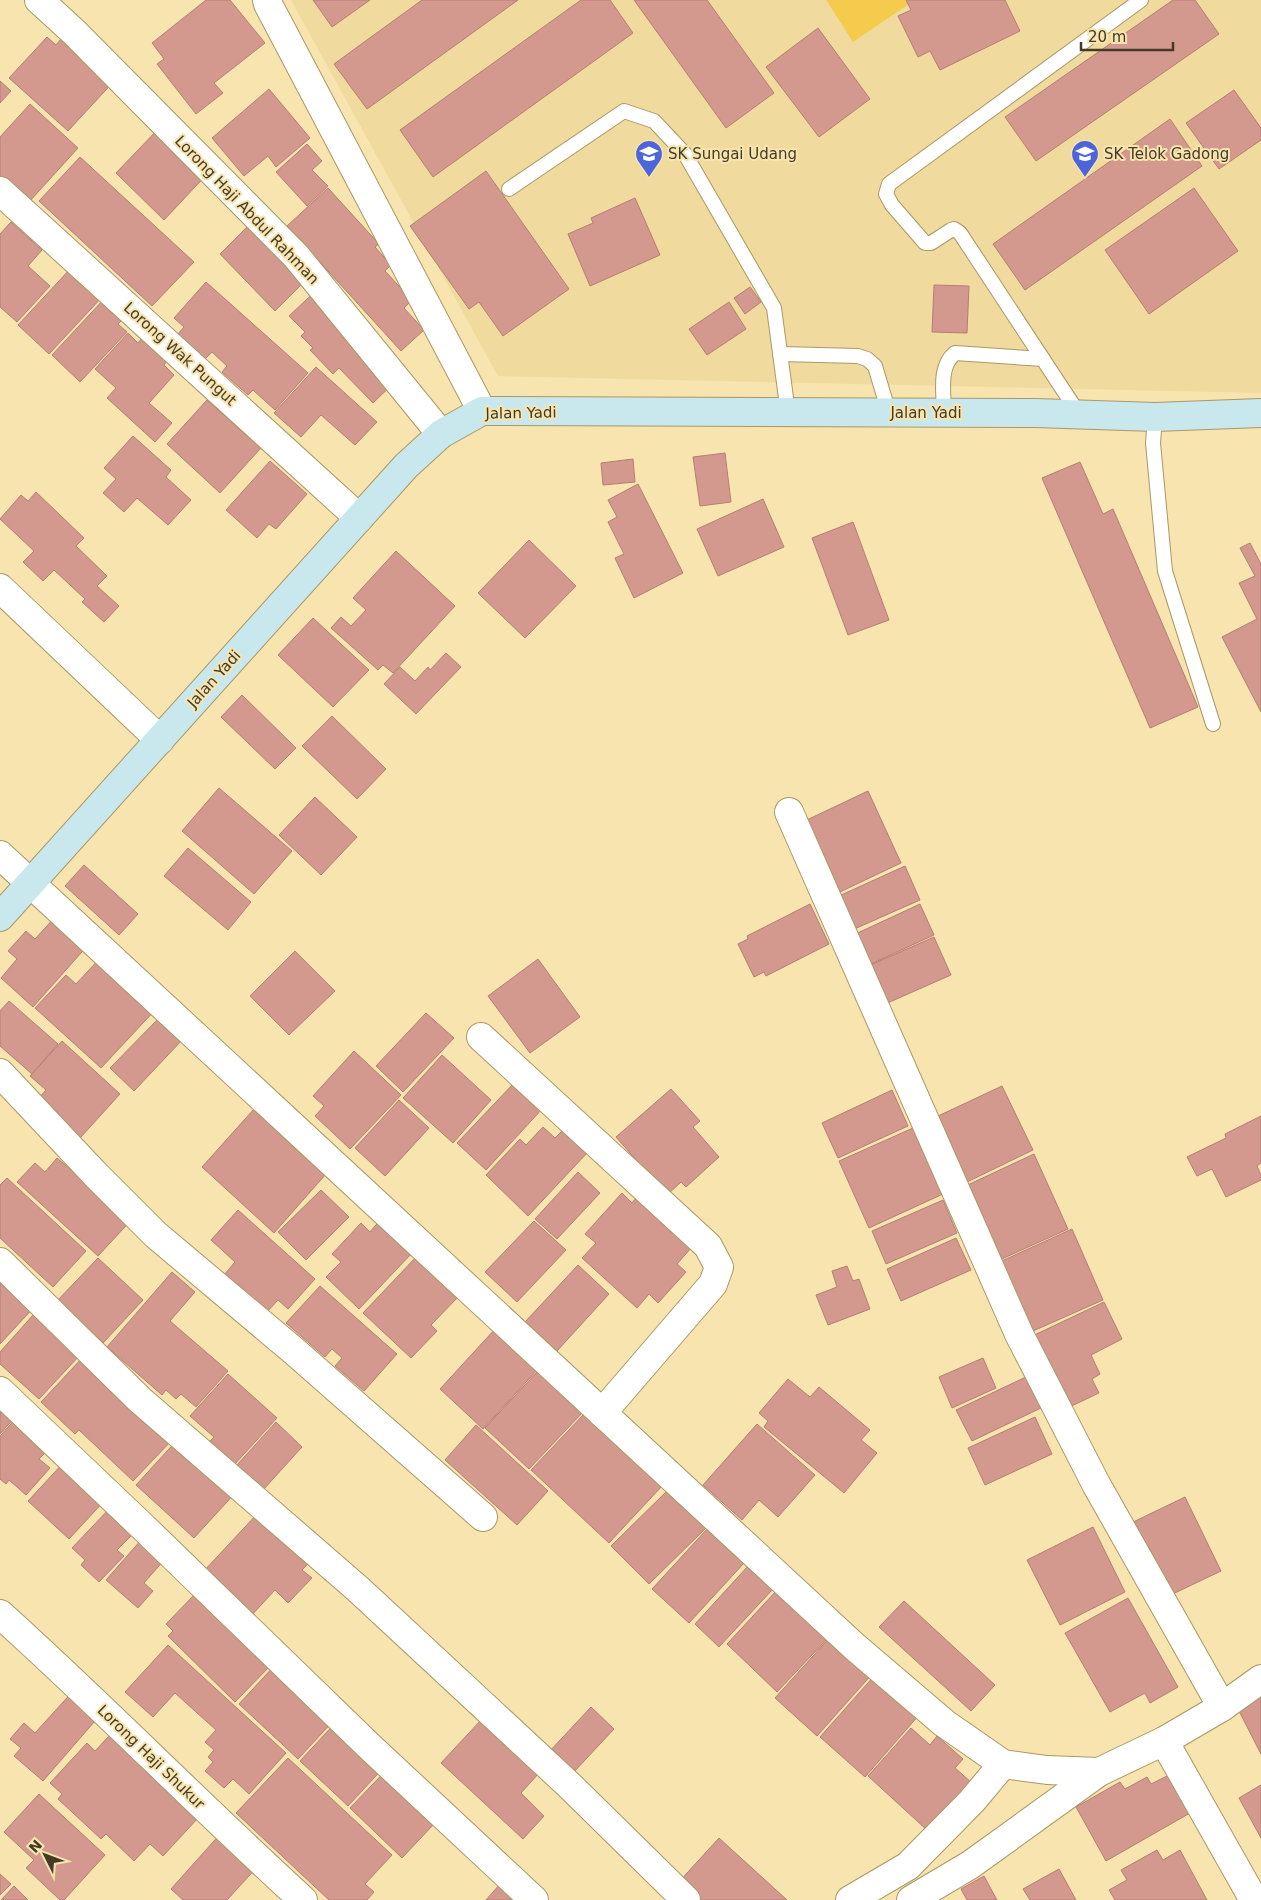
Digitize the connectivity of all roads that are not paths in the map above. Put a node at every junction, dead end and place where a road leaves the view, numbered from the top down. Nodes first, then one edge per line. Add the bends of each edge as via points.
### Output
1 (39, 0) edge
2 (267, 0) edge
3 (1141, 0) edge
4 (509, 189) dead end
5 (0, 191) edge
6 (780, 354) junction
7 (1043, 359) junction
8 (482, 411) junction
9 (788, 413) junction
10 (889, 413) junction
11 (944, 413) junction
12 (1261, 413) edge
13 (1079, 414) junction
14 (1156, 417) junction
15 (441, 434) junction
16 (359, 518) junction
17 (0, 588) edge
18 (1214, 724) dead end
19 (160, 740) junction
20 (789, 812) dead end
21 (0, 855) edge
22 (31, 883) junction
23 (0, 917) edge
24 (481, 1037) dead end
25 (0, 1074) edge
26 (0, 1262) edge
27 (0, 1391) edge
28 (602, 1413) junction
29 (483, 1517) dead end
30 (0, 1614) edge
31 (1261, 1679) edge
32 (1222, 1707) junction
33 (1164, 1742) junction
34 (1003, 1764) junction
35 (1099, 1772) junction
36 (303, 1900) edge
37 (534, 1900) edge
38 (686, 1900) edge
39 (850, 1900) edge
40 (911, 1900) edge
41 (1254, 1900) edge

1 - 15 street, Lorong Haji Abdul Rahman via 296,256
2 - 8 street
3 - 7 lane via 889,184 886,194 925,243 954,229 960,233
4 - 6 lane via 624,111 654,120 685,154 774,308
5 - 16 street, Lorong Wak Pungut
6 - 9 lane
6 - 10 lane via 867,359 875,366
7 - 11 lane via 955,353 944,370
7 - 13 lane
8 - 9 street, Jalan Yadi
8 - 15 street, Jalan Yadi
9 - 10 street, Jalan Yadi
10 - 11 street, Jalan Yadi
11 - 13 street, Jalan Yadi
12 - 14 street, Jalan Yadi
13 - 14 street, Jalan Yadi
14 - 18 lane via 1153,443 1165,571
15 - 16 street, Jalan Yadi via 406,466
16 - 19 street, Jalan Yadi
17 - 19 street
19 - 22 street, Jalan Yadi
20 - 32 street via 1019,1334 1096,1484
21 - 22 street
22 - 23 street, Jalan Yadi
22 - 28 street
24 - 28 street via 708,1246 719,1267 713,1284
25 - 29 street via 156,1235 294,1350
26 - 38 street via 139,1398 358,1588 569,1785
27 - 37 street
28 - 34 street via 855,1647 944,1722
30 - 36 street, Lorong Haji Shukur
31 - 32 street
32 - 33 street
33 - 35 street
33 - 41 street
34 - 35 street
34 - 39 street via 972,1801 908,1866
35 - 40 street via 970,1865

